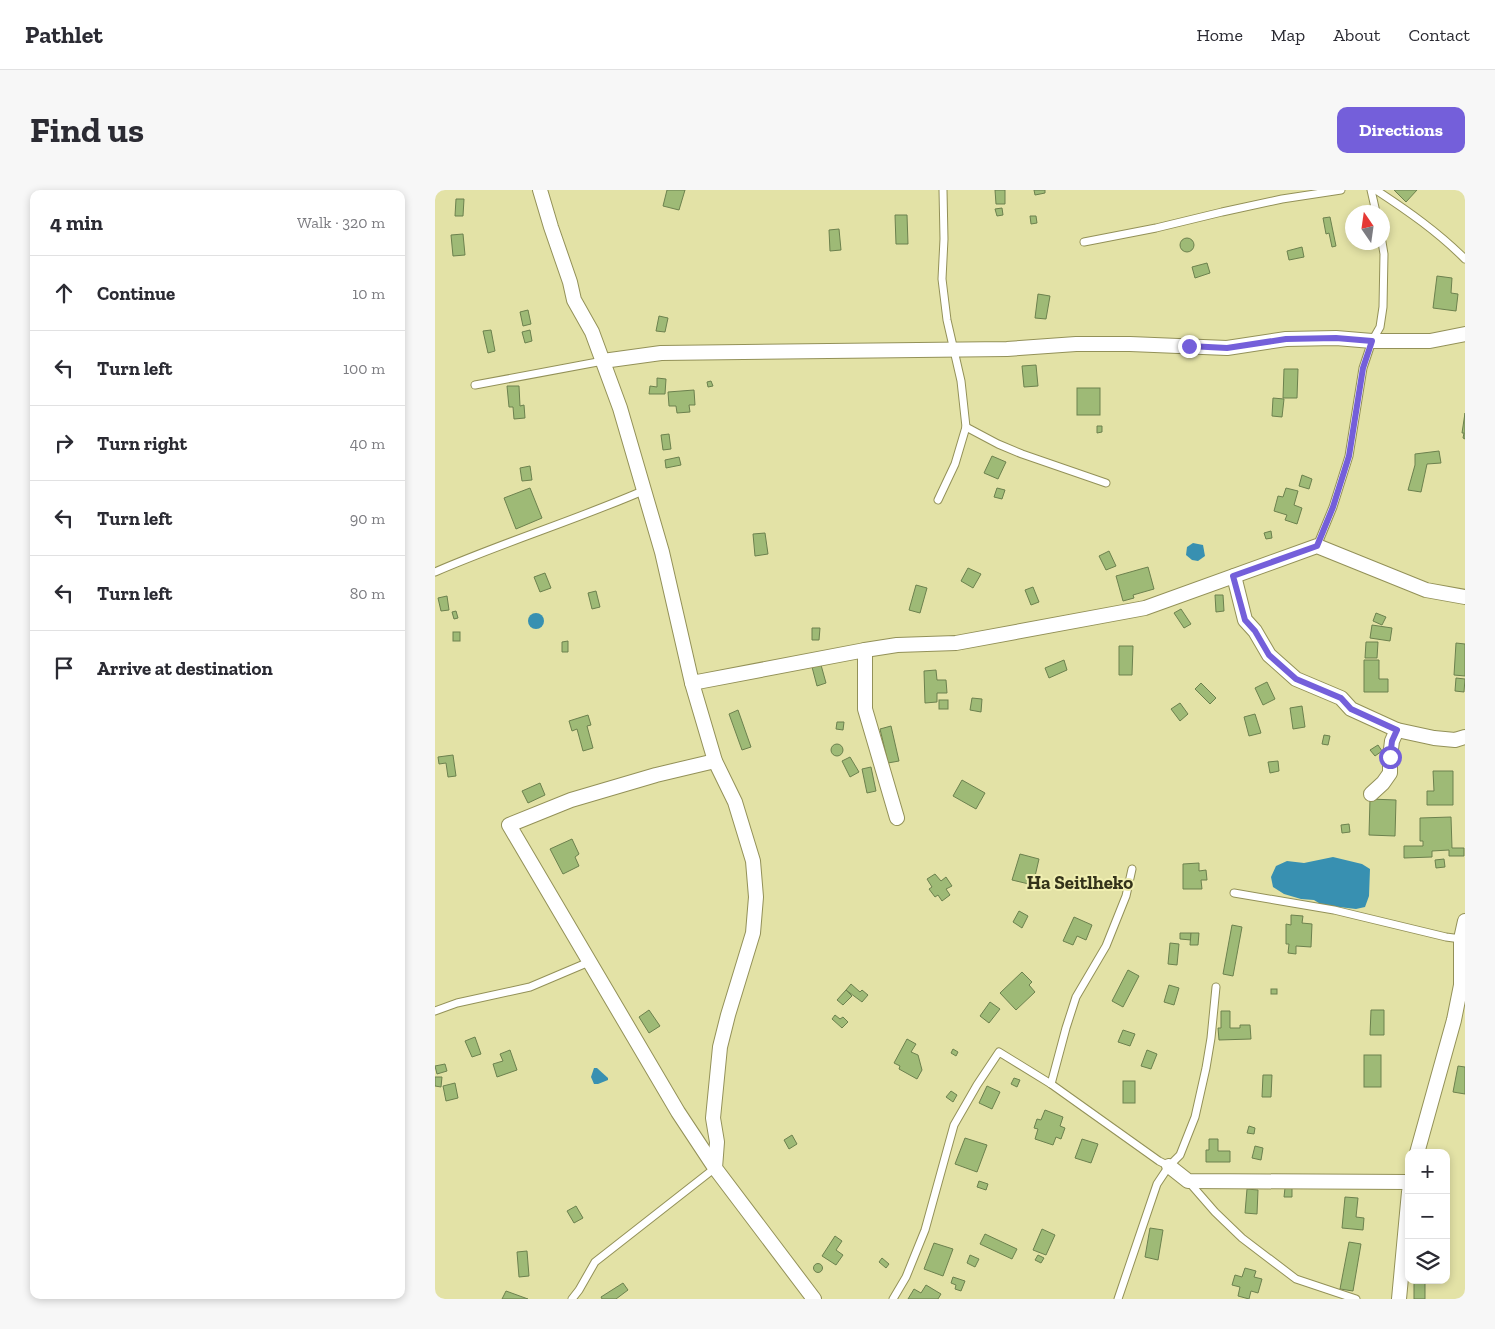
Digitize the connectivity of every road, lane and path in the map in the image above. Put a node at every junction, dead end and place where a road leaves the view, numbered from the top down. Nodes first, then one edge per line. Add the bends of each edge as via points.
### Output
1 (540, 190) edge
2 (943, 190) edge
3 (1341, 190) edge
4 (1371, 190) edge
5 (1376, 190) edge
6 (1374, 205) edge
7 (1084, 242) dead end
8 (1384, 250) edge
9 (1465, 259) edge
10 (1465, 334) edge
11 (1372, 341) junction
12 (954, 349) junction
13 (603, 361) junction
14 (475, 385) dead end
15 (966, 427) junction
16 (1106, 483) dead end
17 (645, 490) junction
18 (938, 500) dead end
19 (1317, 546) junction
20 (435, 572) edge
21 (1233, 576) junction
22 (1465, 597) edge
23 (865, 650) junction
24 (692, 683) junction
25 (1397, 730) junction
26 (1465, 737) edge
27 (715, 762) junction
28 (1371, 794) dead end
29 (897, 818) dead end
30 (1132, 870) dead end
31 (1234, 893) dead end
32 (1465, 921) edge
33 (1461, 939) junction
34 (589, 962) junction
35 (1216, 987) dead end
36 (435, 1011) edge
37 (1051, 1084) junction
38 (1418, 1149) edge
39 (1169, 1166) junction
40 (715, 1168) junction
41 (1188, 1181) junction
42 (1405, 1182) edge
43 (1409, 1194) edge
44 (572, 1299) edge
45 (814, 1299) edge
46 (893, 1299) edge
47 (1118, 1299) edge
48 (1356, 1299) edge
49 (1399, 1299) edge

1 - 13 street via 574,300 592,332
2 - 12 lane via 942,279
3 - 7 lane via 1256,204
4 - 6 lane
5 - 9 lane via 1407,210
8 - 11 lane via 1383,307 1380,327
10 - 11 street via 1430,341
11 - 12 street via 1286,339 1227,348 1129,344
11 - 19 lane via 1363,368 1349,456
12 - 13 street via 661,353
12 - 15 lane
13 - 14 lane
13 - 17 street
15 - 16 lane via 1022,454
15 - 18 lane via 955,464
17 - 20 lane
17 - 24 street
19 - 21 street
19 - 22 street via 1426,590
21 - 23 street via 1145,608 956,642
21 - 25 street via 1245,620 1269,655 1296,679 1341,698 1351,709
23 - 24 street
23 - 29 street via 865,709
24 - 27 street
25 - 26 street via 1435,738 1455,740
25 - 28 street via 1392,741 1390,774
27 - 34 street via 571,800 509,825
27 - 40 street via 735,802 753,862 756,897 753,933 728,1015 715,1086
30 - 37 lane via 1126,896 1106,946 1076,997
31 - 33 lane via 1334,910
32 - 33 street
33 - 38 street via 1461,985 1454,1020
34 - 36 lane via 530,987
34 - 40 street
35 - 39 lane via 1211,1038 1195,1117 1180,1155
37 - 39 lane
37 - 46 lane via 999,1052 954,1125 925,1230 906,1277
39 - 41 street
39 - 47 lane via 1157,1184
40 - 44 lane via 595,1262
40 - 45 street
41 - 42 street
41 - 48 lane via 1242,1238 1295,1279
43 - 49 street

